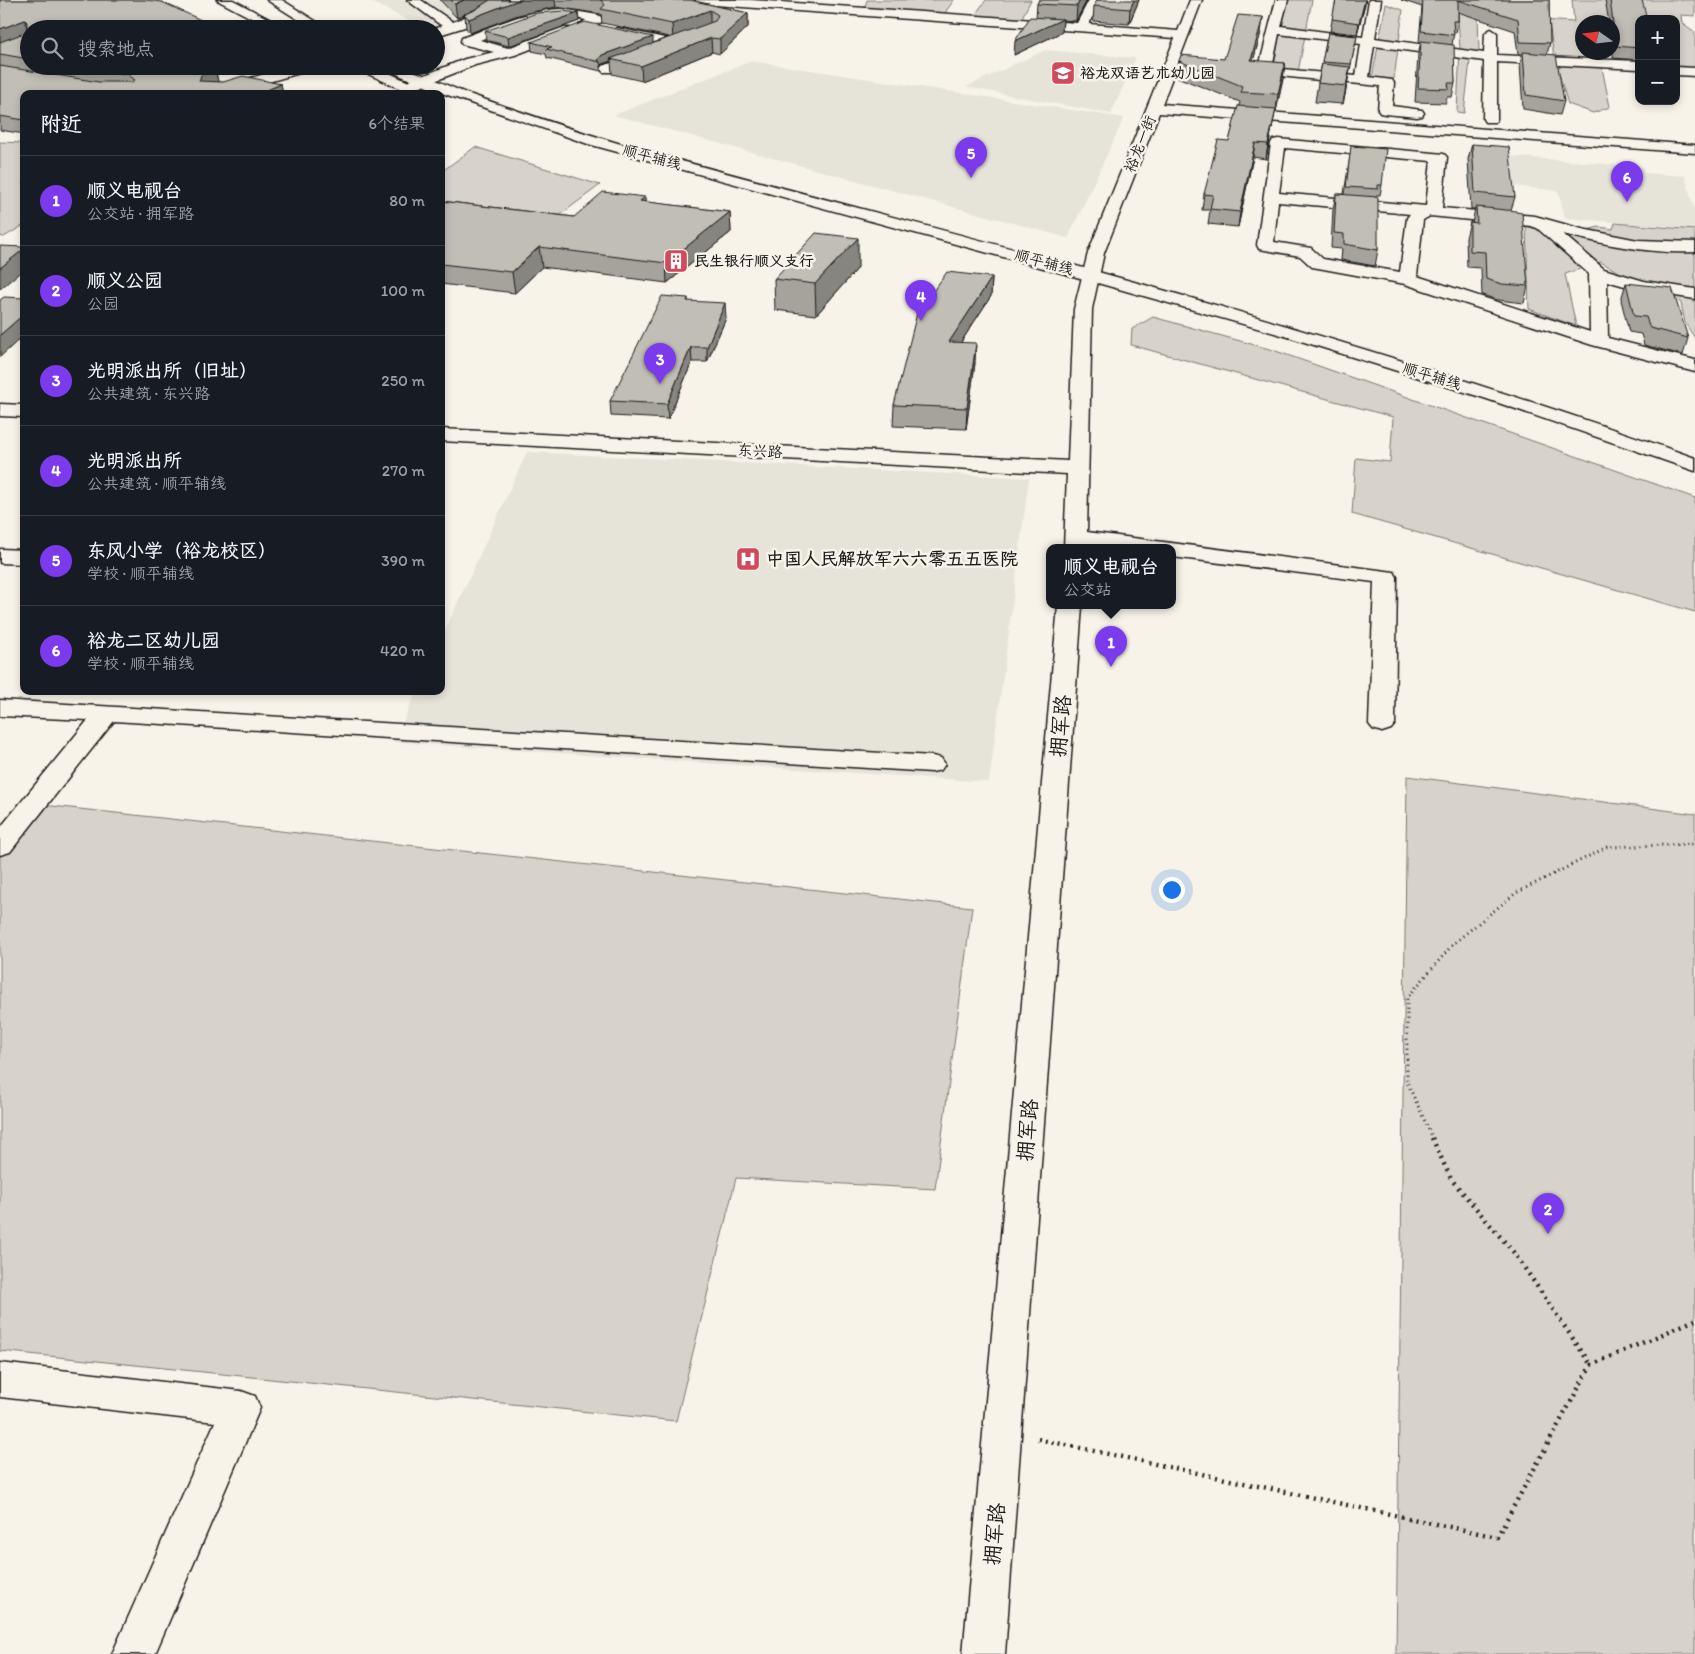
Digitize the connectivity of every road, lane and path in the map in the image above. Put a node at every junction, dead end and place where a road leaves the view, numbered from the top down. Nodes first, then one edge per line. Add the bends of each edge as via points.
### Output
1 (214, 0) edge
2 (273, 0) edge
3 (414, 0) edge
4 (502, 0) edge
5 (701, 0) edge
6 (1095, 0) edge
7 (1196, 0) edge
8 (1282, 0) edge
9 (1375, 0) edge
10 (225, 2) edge
11 (263, 20) edge
12 (307, 20) edge
13 (441, 20) edge
14 (445, 23) edge
15 (585, 25) junction
16 (451, 27) junction
17 (1081, 28) junction
18 (445, 29) edge
19 (1274, 29) junction
20 (1491, 33) edge
21 (1183, 35) junction
22 (1368, 41) junction
23 (510, 52) junction
24 (1491, 57) junction
25 (1635, 65) edge
26 (608, 69) edge
27 (1680, 71) edge
28 (1695, 72) edge
29 (445, 74) edge
30 (277, 75) edge
31 (386, 75) edge
32 (403, 75) edge
33 (443, 75) edge
34 (1362, 81) junction
35 (418, 87) edge
36 (224, 90) edge
37 (445, 95) edge
38 (445, 101) edge
39 (1155, 108) junction
40 (1433, 114) dead end
41 (1471, 117) dead end
42 (1578, 126) dead end
43 (1695, 136) edge
44 (1695, 149) edge
45 (1271, 197) junction
46 (1428, 211) junction
47 (1543, 225) junction
48 (1695, 247) edge
49 (1598, 273) junction
50 (1408, 279) junction
51 (1090, 281) junction
52 (1695, 294) edge
53 (1599, 341) junction
54 (1695, 366) edge
55 (0, 410) edge
56 (20, 411) edge
57 (445, 435) edge
58 (1695, 465) edge
59 (1079, 468) junction
60 (1695, 480) edge
61 (1075, 543) edge
62 (1092, 544) edge
63 (1176, 551) edge
64 (0, 556) edge
65 (20, 557) edge
66 (1070, 609) edge
67 (0, 708) edge
68 (107, 714) junction
69 (1382, 724) dead end
70 (932, 764) dead end
71 (1695, 844) edge
72 (0, 846) edge
73 (1695, 1320) edge
74 (1591, 1365) junction
75 (0, 1380) edge
76 (1003, 1432) junction
77 (133, 1654) edge
78 (984, 1654) edge

1 - 10 street
2 - 12 street
3 - 13 street
4 - 16 street via 470,21
5 - 17 street
6 - 17 street
7 - 21 street, 裕龙一街
8 - 19 street
9 - 22 street
10 - 11 street
14 - 16 street
15 - 23 street
15 - 23 street via 598,19 554,13 466,41
15 - 26 street via 679,42
16 - 18 street
17 - 21 street
19 - 22 street
19 - 34 street via 1265,71
20 - 24 street
21 - 39 street, 裕龙一街
22 - 24 street
22 - 34 street
23 - 29 street via 470,62
24 - 25 street
24 - 41 street via 1495,119
27 - 28 street
30 - 36 street
31 - 35 street, 顺平辅线
32 - 35 street, 顺平辅线
33 - 35 street
34 - 40 street via 1386,83 1385,110
37 - 51 street, 顺平辅线 via 563,132
38 - 51 street, 顺平辅线 via 534,134 671,175
39 - 44 street
39 - 51 street, 裕龙一街 via 1096,253
42 - 43 street
45 - 46 street
45 - 46 street via 1278,143 1439,157 1434,208
45 - 50 street via 1265,245 1305,252 1318,263
46 - 47 street via 1534,221
46 - 50 street via 1415,218
47 - 48 street via 1651,246
47 - 49 street
49 - 52 street via 1642,286
49 - 53 street
50 - 53 street
51 - 58 street, 顺平辅线 via 1268,325 1494,395
51 - 59 street via 1083,309
51 - 60 street, 顺平辅线 via 1330,356
53 - 54 street
55 - 56 street
57 - 59 street, 东兴路
59 - 61 street
61 - 62 street
63 - 69 street via 1386,577
64 - 65 street
66 - 76 street, 拥军路
67 - 68 street
68 - 70 street
68 - 72 street
71 - 74 path via 1608,847 1516,894 1454,943 1407,998 1407,1082 1451,1180 1515,1254
73 - 74 path
74 - 76 path via 1497,1538
75 - 77 street via 241,1408
76 - 78 street, 拥军路

